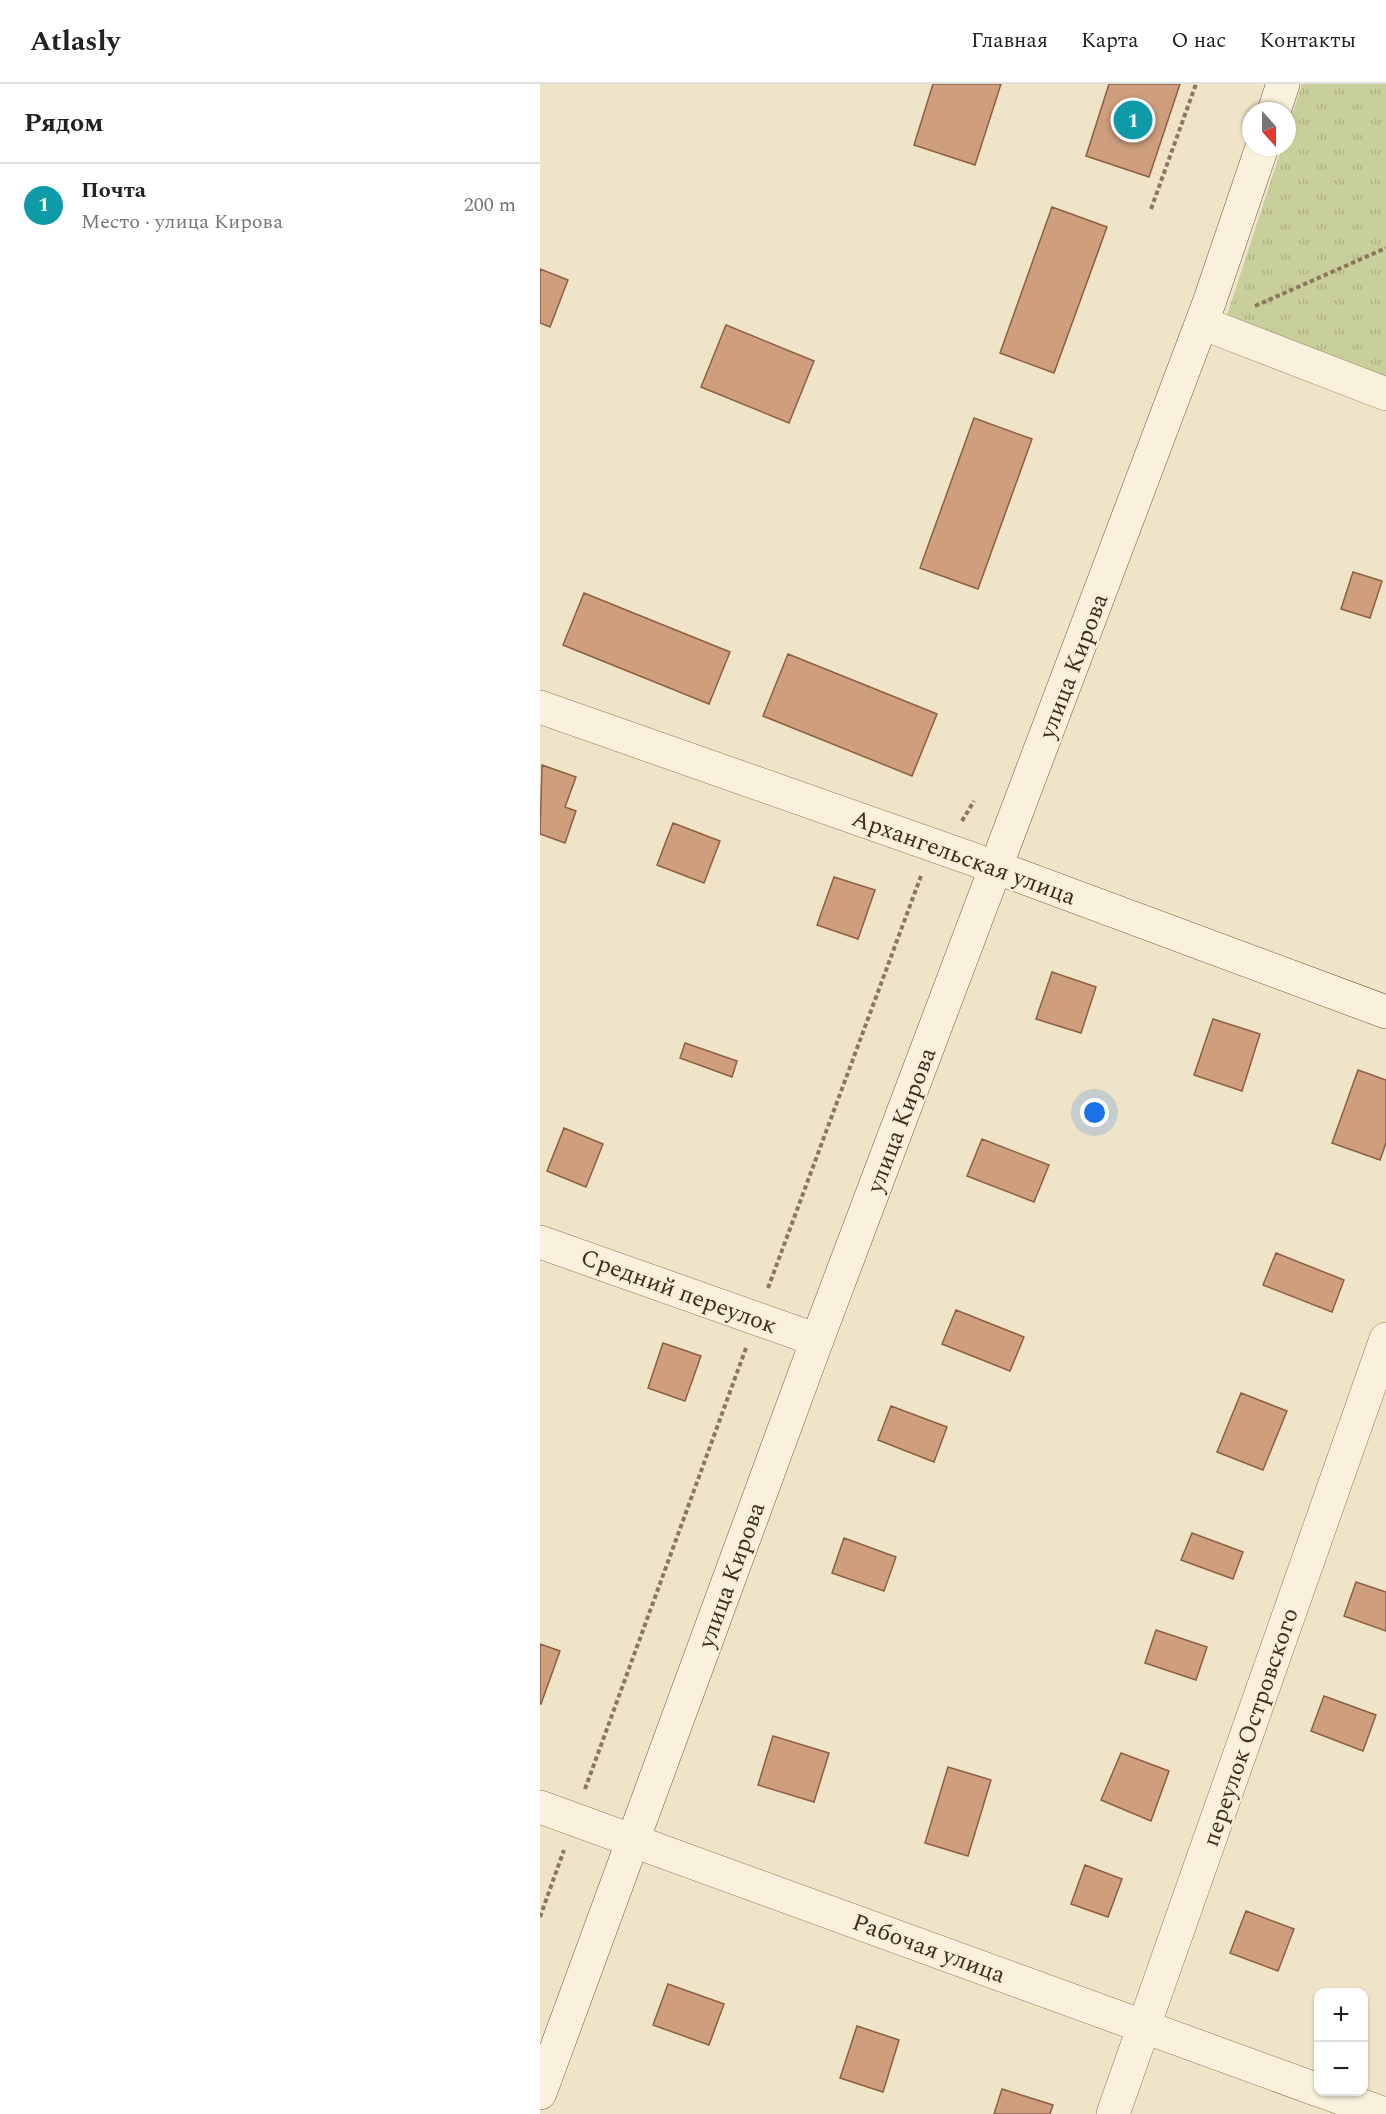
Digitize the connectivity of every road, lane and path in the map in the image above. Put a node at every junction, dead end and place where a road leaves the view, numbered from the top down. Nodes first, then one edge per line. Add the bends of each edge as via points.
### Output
1 (1196, 84) edge
2 (1283, 84) edge
3 (1277, 102) edge
4 (1259, 156) edge
5 (1151, 209) dead end
6 (1386, 248) edge
7 (1251, 309) dead end
8 (1202, 323) junction
9 (1386, 394) edge
10 (540, 707) edge
11 (932, 845) junction
12 (998, 868) junction
13 (1386, 1012) edge
14 (540, 1242) edge
15 (757, 1319) junction
16 (1386, 1339) edge
17 (817, 1340) junction
18 (540, 1807) edge
19 (574, 1820) junction
20 (634, 1841) junction
21 (540, 1917) edge
22 (1146, 2026) junction
23 (1314, 2089) edge
24 (540, 2093) edge
25 (1337, 2096) edge
26 (1113, 2114) edge
27 (1385, 2114) edge

1 - 5 path
2 - 3 street
4 - 8 street, улица Кирова
6 - 7 path
8 - 9 street
8 - 12 street, улица Кирова
10 - 11 street, Архангельская улица
11 - 12 street, Архангельская улица
11 - 15 path
12 - 13 street, Архангельская улица
12 - 17 street, улица Кирова
14 - 15 street, Средний переулок
15 - 17 street, Средний переулок
15 - 19 path
16 - 22 street, переулок Островского
17 - 20 street, улица Кирова
18 - 19 street, Рабочая улица
19 - 20 street, Рабочая улица
19 - 21 path
20 - 22 street, Рабочая улица
20 - 24 street, улица Кирова
22 - 23 street, Рабочая улица
22 - 26 street, переулок Островского
25 - 27 street

